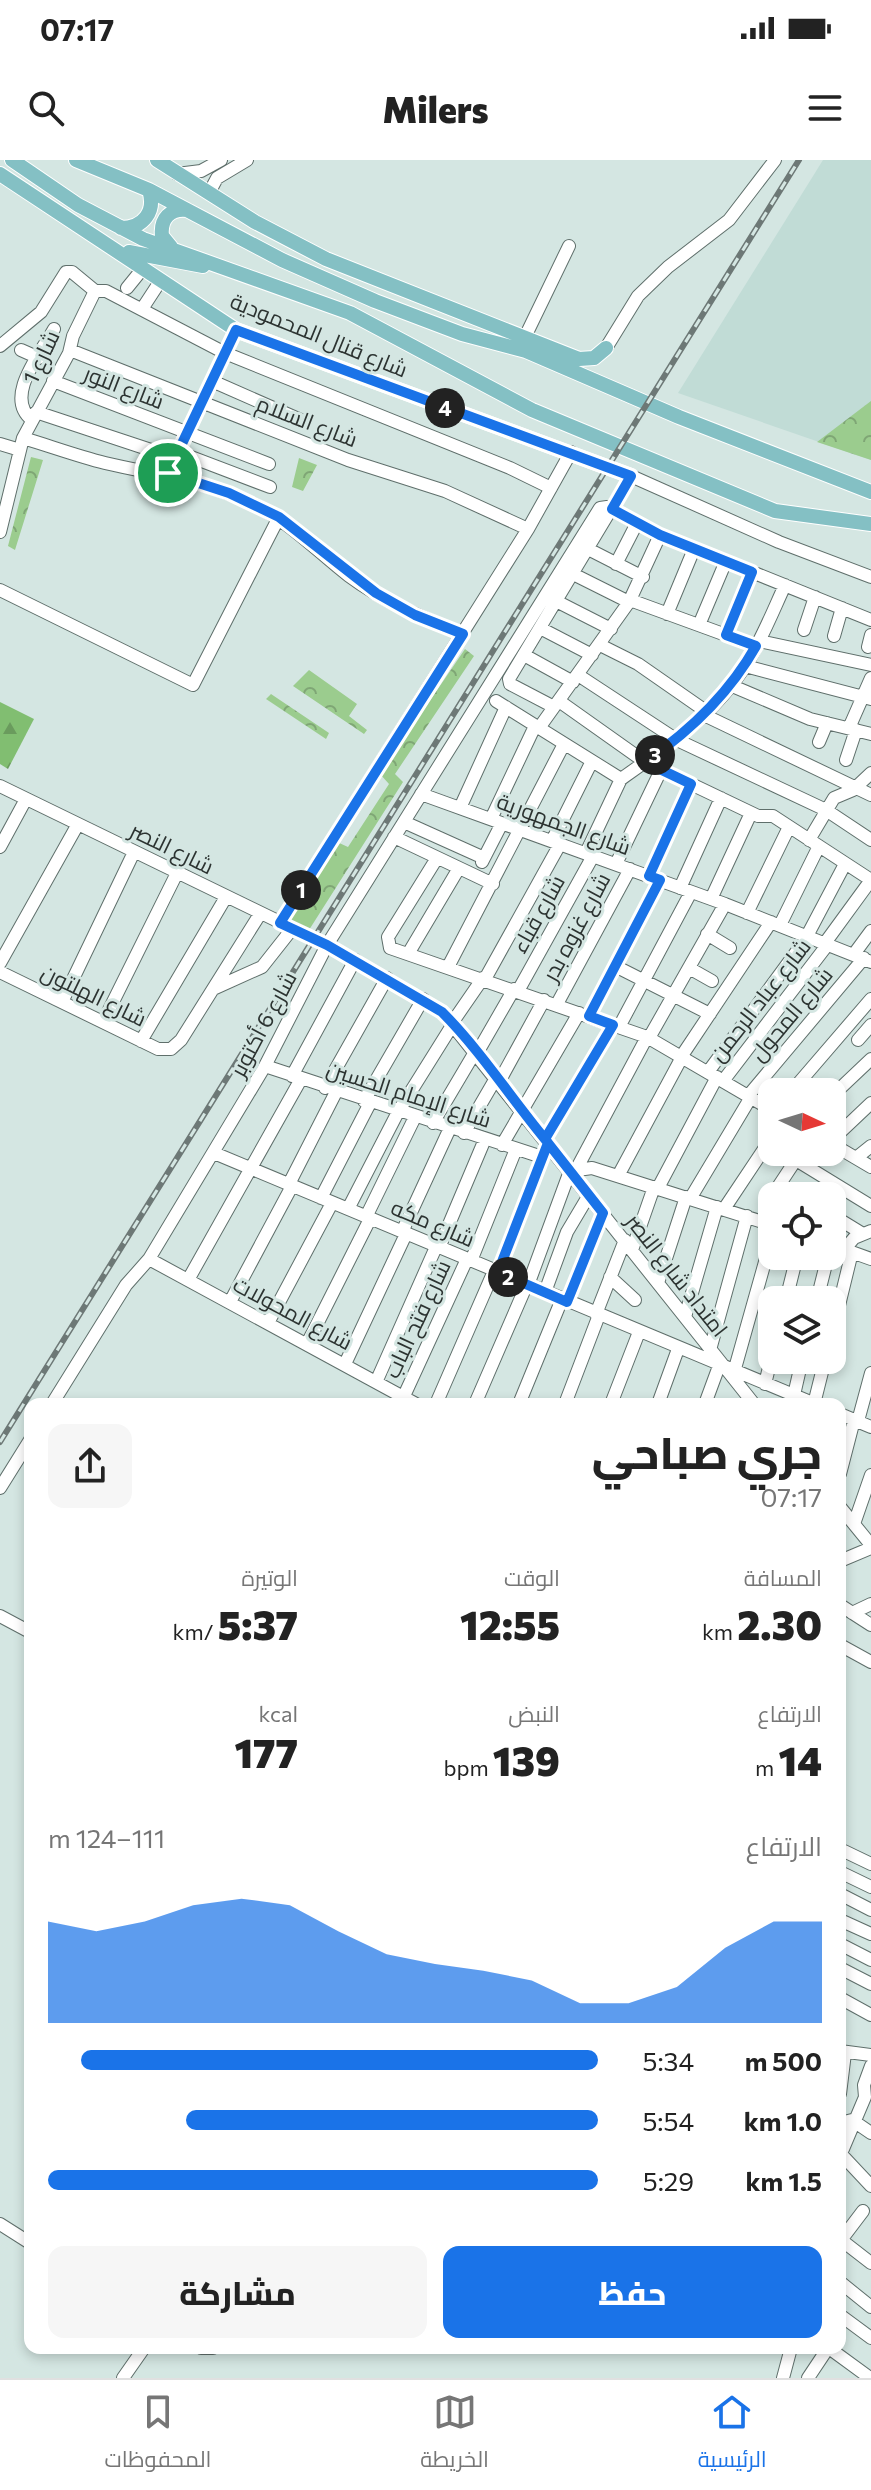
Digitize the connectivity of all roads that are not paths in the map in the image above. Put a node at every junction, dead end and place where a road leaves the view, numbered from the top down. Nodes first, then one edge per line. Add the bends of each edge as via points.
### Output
1 (12, 160) edge
2 (76, 160) edge
3 (157, 160) edge
4 (221, 160) edge
5 (247, 160) edge
6 (775, 160) edge
7 (0, 174) edge
8 (177, 174) junction
9 (149, 190) junction
10 (209, 193) junction
11 (187, 210) junction
12 (121, 228) junction
13 (569, 246) dead end
14 (113, 247) junction
15 (172, 248) junction
16 (326, 259) junction
17 (144, 267) junction
18 (225, 267) junction
19 (318, 276) junction
20 (161, 280) junction
21 (127, 288) dead end
22 (95, 291) junction
23 (142, 309) junction
24 (35, 318) junction
25 (54, 329) junction
26 (236, 330) junction
27 (525, 337) junction
28 (71, 345) junction
29 (0, 346) edge
30 (606, 348) joint
31 (21, 350) dead end
32 (225, 353) junction
33 (39, 358) junction
34 (53, 381) junction
35 (212, 381) junction
36 (202, 401) junction
37 (34, 416) junction
38 (303, 421) dead end
39 (187, 433) junction
40 (0, 444) edge
41 (21, 444) junction
42 (571, 452) junction
43 (177, 455) junction
44 (269, 464) dead end
45 (168, 473) junction
46 (631, 476) junction
47 (270, 487) dead end
48 (551, 488) junction
49 (5, 489) edge
50 (871, 492) edge
51 (612, 509) junction
52 (279, 517) junction
53 (637, 523) junction
54 (871, 524) edge
55 (1, 528) edge
56 (528, 529) junction
57 (660, 535) junction
58 (588, 549) junction
59 (694, 549) junction
60 (726, 561) junction
61 (616, 564) junction
62 (752, 572) junction
63 (573, 574) junction
64 (643, 577) junction
65 (871, 577) edge
66 (785, 585) junction
67 (0, 590) edge
68 (815, 597) junction
69 (556, 601) junction
70 (629, 601) junction
71 (842, 608) junction
72 (667, 614) junction
73 (871, 620) edge
74 (699, 625) junction
75 (540, 628) junction
76 (611, 629) junction
77 (804, 630) dead end
78 (463, 634) junction
79 (726, 635) junction
80 (834, 636) dead end
81 (758, 644) junction
82 (596, 650) junction
83 (524, 655) junction
84 (871, 665) edge
85 (745, 666) junction
86 (871, 678) edge
87 (575, 679) junction
88 (730, 685) junction
89 (867, 698) edge
90 (557, 704) junction
91 (706, 713) junction
92 (827, 723) junction
93 (537, 727) junction
94 (852, 729) junction
95 (871, 734) edge
96 (677, 740) junction
97 (819, 742) dead end
98 (564, 744) junction
99 (846, 760) dead end
100 (592, 761) junction
101 (645, 762) junction
102 (661, 770) junction
103 (871, 773) edge
104 (621, 779) junction
105 (691, 784) junction
106 (0, 786) edge
107 (857, 787) junction
108 (421, 794) junction
109 (871, 795) edge
110 (721, 798) junction
111 (26, 799) junction
112 (460, 808) junction
113 (826, 810) junction
114 (751, 813) junction
115 (496, 821) junction
116 (404, 822) junction
117 (78, 824) junction
118 (789, 827) junction
119 (522, 830) junction
120 (394, 837) junction
121 (871, 840) edge
122 (556, 843) junction
123 (814, 843) junction
124 (0, 847) edge
125 (134, 852) junction
126 (589, 855) junction
127 (437, 858) junction
128 (484, 858) junction
129 (616, 864) junction
130 (845, 864) junction
131 (459, 868) junction
132 (630, 869) junction
133 (177, 873) junction
134 (475, 876) junction
135 (654, 878) junction
136 (871, 880) edge
137 (493, 884) junction
138 (686, 890) junction
139 (226, 897) junction
140 (711, 899) junction
141 (725, 904) junction
142 (747, 913) junction
143 (260, 914) junction
144 (775, 924) junction
145 (286, 926) junction
146 (871, 931) edge
147 (707, 934) junction
148 (808, 936) junction
149 (827, 944) junction
150 (327, 945) junction
151 (730, 948) dead end
152 (408, 954) junction
153 (863, 958) edge
154 (355, 960) junction
155 (0, 963) edge
156 (615, 966) junction
157 (448, 967) junction
158 (689, 968) junction
159 (0, 972) edge
160 (387, 978) junction
161 (484, 979) junction
162 (644, 980) junction
163 (712, 981) dead end
164 (213, 989) junction
165 (516, 990) junction
166 (673, 995) junction
167 (423, 999) junction
168 (871, 999) edge
169 (62, 1002) junction
170 (550, 1002) junction
171 (584, 1014) junction
172 (710, 1014) junction
173 (103, 1022) junction
174 (453, 1023) junction
175 (871, 1025) edge
176 (616, 1026) junction
177 (648, 1037) junction
178 (858, 1040) dead end
179 (141, 1041) junction
180 (476, 1054) junction
181 (682, 1057) junction
182 (871, 1059) edge
183 (265, 1066) junction
184 (716, 1077) junction
185 (296, 1078) junction
186 (803, 1078) edge
187 (497, 1080) junction
188 (846, 1083) edge
189 (331, 1090) junction
190 (750, 1097) junction
191 (367, 1102) junction
192 (758, 1102) edge
193 (871, 1103) edge
194 (521, 1110) junction
195 (398, 1112) junction
196 (415, 1117) junction
197 (433, 1123) junction
198 (450, 1128) junction
199 (846, 1128) edge
200 (464, 1133) junction
201 (485, 1139) junction
202 (546, 1141) junction
203 (502, 1145) junction
204 (871, 1146) edge
205 (516, 1149) junction
206 (846, 1151) edge
207 (214, 1153) junction
208 (758, 1156) edge
209 (542, 1157) junction
210 (856, 1158) junction
211 (813, 1166) edge
212 (871, 1167) edge
213 (253, 1169) junction
214 (574, 1169) junction
215 (618, 1176) junction
216 (290, 1185) junction
217 (656, 1188) junction
218 (589, 1195) junction
219 (688, 1198) junction
220 (327, 1200) junction
221 (871, 1206) edge
222 (721, 1208) junction
223 (348, 1209) junction
224 (758, 1211) edge
225 (603, 1213) junction
226 (368, 1218) junction
227 (752, 1218) junction
228 (758, 1220) edge
229 (846, 1222) edge
230 (867, 1232) edge
231 (404, 1233) junction
232 (628, 1245) junction
233 (438, 1247) junction
234 (846, 1247) edge
235 (846, 1250) edge
236 (149, 1259) junction
237 (871, 1259) edge
238 (469, 1260) junction
239 (760, 1270) edge
240 (496, 1272) junction
241 (610, 1277) junction
242 (188, 1280) junction
243 (658, 1283) junction
244 (527, 1285) junction
245 (545, 1292) junction
246 (565, 1300) junction
247 (635, 1300) dead end
248 (230, 1302) junction
249 (598, 1314) junction
250 (685, 1317) junction
251 (268, 1323) junction
252 (639, 1332) junction
253 (307, 1344) junction
254 (678, 1349) junction
255 (710, 1350) junction
256 (345, 1364) junction
257 (726, 1368) junction
258 (871, 1373) edge
259 (767, 1374) edge
260 (799, 1374) edge
261 (822, 1374) edge
262 (377, 1380) junction
263 (765, 1384) junction
264 (794, 1395) junction
265 (404, 1396) junction
266 (56, 1398) edge
267 (407, 1398) edge
268 (439, 1398) edge
269 (478, 1398) edge
270 (522, 1398) edge
271 (567, 1398) edge
272 (613, 1398) edge
273 (660, 1398) edge
274 (708, 1398) edge
275 (746, 1398) edge
276 (801, 1398) edge
277 (816, 1398) edge
278 (846, 1416) edge
279 (856, 1420) junction
280 (871, 1427) edge
281 (24, 1450) edge
282 (846, 1454) edge
283 (871, 1475) edge
284 (0, 1488) edge
285 (846, 1514) edge
286 (854, 1524) junction
287 (870, 1543) edge
288 (846, 1557) edge
289 (871, 1604) edge
290 (846, 1609) edge
291 (852, 1613) junction
292 (0, 1616) edge
293 (871, 1625) edge
294 (24, 1629) edge
295 (846, 1648) edge
296 (871, 1662) edge
297 (846, 1852) edge
298 (871, 1864) edge
299 (846, 1875) edge
300 (871, 1887) edge
301 (846, 1897) edge
302 (871, 1910) edge
303 (846, 1923) edge
304 (871, 1934) edge
305 (846, 1947) edge
306 (871, 1960) edge
307 (846, 1971) edge
308 (871, 1984) edge
309 (846, 2001) edge
310 (871, 2015) edge
311 (846, 2052) edge
312 (871, 2055) edge
313 (871, 2066) edge
314 (868, 2103) edge
315 (846, 2122) edge
316 (871, 2133) edge
317 (846, 2161) edge
318 (871, 2186) edge
319 (863, 2211) dead end
320 (0, 2224) edge
321 (846, 2233) edge
322 (24, 2239) edge
323 (846, 2242) edge
324 (869, 2258) edge
325 (846, 2287) edge
326 (871, 2307) edge
327 (846, 2319) edge
328 (871, 2338) edge
329 (140, 2354) edge
330 (789, 2354) edge
331 (824, 2354) edge
332 (836, 2354) edge
333 (852, 2365) junction
334 (123, 2378) edge
335 (783, 2378) edge
336 (808, 2378) edge
337 (843, 2378) edge
338 (870, 2378) edge

1 - 12 main road, شارع قنال المحمودية
2 - 9 main road
3 - 8 main road
4 - 8 street via 201,171
5 - 10 street via 220,175
6 - 30 street via 729,220 638,296
7 - 14 main road, شارع قنال المحمودية
8 - 10 main road
9 - 11 main road
9 - 12 main road via 152,203 144,220
10 - 16 main road
11 - 15 main road via 176,210 164,220 162,236
11 - 19 main road
12 - 15 main road, شارع قنال المحمودية
13 - 27 street
14 - 17 main road, شارع قنال المحمودية
14 - 18 main road via 172,262
15 - 18 main road, شارع قنال المحمودية
16 - 19 main road
16 - 27 main road
17 - 20 main road, شارع قنال المحمودية
17 - 21 street
18 - 54 main road, شارع قنال المحمودية via 350,313 500,396 765,508
19 - 50 main road via 462,334 526,351
20 - 23 street
20 - 26 main road, شارع قنال المحمودية
22 - 23 street via 102,289
22 - 24 street via 66,272
22 - 28 street, شارع 1
23 - 32 street
24 - 25 street, شارع السلام
24 - 29 street
25 - 28 street, شارع السلام
25 - 33 street
26 - 32 street
26 - 42 main road, شارع قنال المحمودية
27 - 30 main road via 584,360
28 - 34 street, شارع 1
28 - 36 street, شارع السلام
31 - 33 street
32 - 35 street
32 - 48 street
33 - 37 street via 21,393 21,405
34 - 37 street, شارع 1
34 - 39 street, شارع النور
35 - 36 street
35 - 38 street
36 - 39 street
36 - 56 street, شارع السلام via 348,460 445,491
37 - 41 street, شارع 1
37 - 43 street
39 - 43 street
39 - 44 street, شارع النور
40 - 41 street
41 - 45 street
41 - 49 street, شارع 1
42 - 46 main road, شارع قنال المحمودية
42 - 48 street
43 - 45 street
43 - 47 street
45 - 52 street
46 - 51 street
46 - 65 street, شارع قنال المحمودية
48 - 56 street
49 - 55 street, شارع 1
51 - 53 street
51 - 58 street
51 - 108 street, شارع 6 أكتوبر via 600,508
52 - 67 street via 193,685
52 - 78 street via 376,593
53 - 57 street
53 - 61 street
56 - 78 street
57 - 59 street
57 - 64 street
58 - 61 street
58 - 63 street
59 - 60 street
59 - 72 street
60 - 62 street
60 - 74 street
61 - 64 street
62 - 66 street
62 - 79 street
63 - 69 street
63 - 70 street
64 - 70 street
66 - 68 street
66 - 81 street
68 - 71 street
68 - 77 street
69 - 75 street
69 - 76 street
70 - 72 street
70 - 76 street
71 - 73 street
71 - 80 street
72 - 74 street
74 - 79 street
75 - 82 street
75 - 83 street
76 - 82 street
78 - 145 street
79 - 81 street
81 - 84 street
81 - 85 street
82 - 87 street
82 - 91 street via 638,664
83 - 87 street
83 - 90 street via 510,684
85 - 88 street
85 - 89 street
86 - 89 street
87 - 90 street
87 - 96 street
88 - 91 street
88 - 92 street
89 - 94 street
90 - 93 street
90 - 101 street
91 - 96 street
91 - 107 street
92 - 94 street
92 - 97 street
93 - 98 street
93 - 112 street via 501,704
93 - 115 street
94 - 95 street
94 - 99 street
96 - 101 street
96 - 113 street
98 - 100 street
98 - 119 street
100 - 104 street
100 - 122 street
101 - 102 street
101 - 104 street
102 - 105 street
102 - 129 street
103 - 107 street
104 - 126 street, شارع قباء
105 - 110 street
105 - 135 street
106 - 111 street, شارع النصر
107 - 109 street
107 - 113 street via 837,796
108 - 112 street, شارع الجمهورية
108 - 116 street, شارع 6 أكتوبر
110 - 114 street
110 - 138 street
111 - 117 street, شارع النصر
111 - 124 street
112 - 115 street, شارع الجمهورية
113 - 121 street
113 - 123 street
114 - 118 street via 773,816
114 - 140 street
115 - 119 street, شارع الجمهورية
115 - 128 street
116 - 120 street, شارع 6 أكتوبر
116 - 128 street
117 - 125 street, شارع النصر
117 - 155 street
118 - 123 street
118 - 142 street
119 - 122 street, شارع الجمهورية
119 - 137 street
120 - 127 street
120 - 150 street, شارع 6 أكتوبر
122 - 126 street, شارع الجمهورية
122 - 161 street
123 - 130 street
123 - 144 street
125 - 133 street, شارع النصر
125 - 169 street
126 - 129 street, شارع الجمهورية
126 - 165 street, شارع قباء
127 - 131 street
127 - 152 street via 388,937 390,948
128 - 134 street
129 - 132 street, شارع الجمهورية
130 - 136 street
130 - 148 street
131 - 134 street
131 - 152 street
132 - 135 street, شارع الجمهورية
132 - 170 street, شارع غزوه بدر
133 - 139 street, شارع النصر
133 - 173 street
134 - 137 street
135 - 138 street, شارع الجمهورية
135 - 156 street
136 - 149 street, شارع عباد الرحمن
137 - 157 street
138 - 140 street, شارع الجمهورية
138 - 162 street
139 - 143 street, شارع النصر
139 - 179 street
140 - 141 street, شارع الجمهورية
141 - 142 street, شارع الجمهورية
141 - 147 street
142 - 144 street, شارع الجمهورية
143 - 145 street, شارع النصر
143 - 164 street
144 - 148 street, شارع الجمهورية
144 - 172 street
145 - 150 street, شارع النصر
145 - 164 street via 262,967
146 - 153 street, شارع المحول
147 - 151 street
147 - 158 street
148 - 149 street, شارع الجمهورية
148 - 184 street
149 - 153 street, شارع الجمهورية
149 - 184 street, شارع عباد الرحمن
150 - 154 street, امتداد شارع النصر
150 - 183 street, شارع 6 أكتوبر
152 - 157 street
153 - 190 street, شارع المحول
154 - 160 street, امتداد شارع النصر
154 - 185 street
156 - 162 street
156 - 171 street
157 - 161 street
158 - 163 street
158 - 166 street
159 - 169 street, شارع الهلتون
160 - 167 street, امتداد شارع النصر
160 - 189 street
161 - 165 street
161 - 174 street
162 - 166 street
162 - 176 street
164 - 179 street, شارع الهلتون via 171,1049
165 - 170 street
165 - 180 street, شارع قباء
166 - 172 street
166 - 177 street
167 - 174 street, امتداد شارع النصر
167 - 191 street
168 - 186 street
169 - 173 street, شارع الهلتون
170 - 171 street
170 - 187 street, شارع غزوه بدر
171 - 176 street
171 - 194 street
172 - 181 street
173 - 179 street, شارع الهلتون
174 - 180 street, امتداد شارع النصر
174 - 195 street
175 - 178 street
176 - 177 street
176 - 202 street
177 - 181 street
177 - 214 street
180 - 187 street, امتداد شارع النصر
180 - 197 street, شارع قباء
181 - 184 street
181 - 215 street
182 - 188 street
183 - 185 street, شارع الإمام الحسين
183 - 207 street, شارع 6 أكتوبر
184 - 190 street
184 - 217 street
185 - 189 street, شارع الإمام الحسين
185 - 213 street
187 - 194 street, امتداد شارع النصر
187 - 200 street, شارع غزوه بدر
189 - 191 street, شارع الإمام الحسين
189 - 216 street
190 - 192 street
190 - 219 street, شارع المحول
191 - 195 street, شارع الإمام الحسين
191 - 220 street
193 - 199 street
194 - 202 street, امتداد شارع النصر
194 - 203 street
195 - 196 street, شارع الإمام الحسين
195 - 223 street
196 - 197 street, شارع الإمام الحسين
196 - 226 street
197 - 198 street, شارع الإمام الحسين
198 - 200 street, شارع الإمام الحسين
198 - 231 street
200 - 201 street, شارع الإمام الحسين
201 - 203 street, شارع الإمام الحسين
201 - 233 street
202 - 209 street
202 - 214 street, امتداد شارع النصر
203 - 205 street, شارع الإمام الحسين
204 - 210 street
205 - 209 street, شارع الإمام الحسين
205 - 238 street, شارع فتح الباب
206 - 210 street
207 - 213 street, شارع مكه
207 - 236 street, شارع 6 أكتوبر
208 - 222 street
209 - 240 street
210 - 212 street
211 - 221 street
213 - 216 street, شارع مكه
213 - 242 street
214 - 215 street
214 - 218 street, امتداد شارع النصر
214 - 244 street
215 - 217 street
216 - 220 street, شارع مكه
216 - 248 street
217 - 219 street
217 - 232 street
218 - 225 street, امتداد شارع النصر
218 - 245 street via 567,1232
219 - 222 street
219 - 243 street, شارع المحول
220 - 223 street, شارع مكه
220 - 251 street
222 - 227 street
222 - 250 street
223 - 226 street, شارع مكه
224 - 227 street
225 - 232 street, امتداد شارع النصر
225 - 246 street
226 - 231 street, شارع مكه
226 - 253 street
227 - 228 street
227 - 255 street
229 - 230 street
230 - 234 street
231 - 233 street, شارع مكه
231 - 256 street
232 - 241 street
232 - 243 street, امتداد شارع النصر
233 - 238 street, شارع مكه
233 - 262 street
235 - 237 street
236 - 242 street, شارع المحولات
236 - 266 street, شارع 6 أكتوبر via 126,1285
238 - 240 street, شارع مكه
238 - 265 street, شارع فتح الباب
239 - 257 street
240 - 244 street, شارع مكه
240 - 268 street
241 - 247 street
241 - 249 street
242 - 248 street, شارع المحولات
243 - 250 street, امتداد شارع النصر
244 - 245 street, شارع مكه
244 - 269 street
245 - 246 street, شارع مكه
246 - 249 street, شارع مكه
246 - 270 street
248 - 251 street, شارع المحولات
249 - 252 street, شارع مكه
249 - 271 street
250 - 255 street, امتداد شارع النصر
251 - 253 street, شارع المحولات
252 - 254 street, شارع مكه
252 - 272 street
253 - 256 street, شارع المحولات
254 - 257 street, شارع مكه
254 - 273 street
255 - 257 street, امتداد شارع النصر
256 - 262 street, شارع المحولات
257 - 263 street, شارع مكه
257 - 274 street
257 - 275 street, امتداد شارع النصر
258 - 279 street
259 - 263 street
260 - 264 street
261 - 277 street
262 - 265 street, شارع المحولات
263 - 264 street, شارع مكه
264 - 276 street, شارع مكه
265 - 267 street, شارع المحولات
278 - 279 street
279 - 280 street
279 - 282 street
281 - 284 street
283 - 286 street
285 - 286 street
286 - 287 street
287 - 288 street
289 - 291 street
290 - 291 street
291 - 293 street
292 - 294 street
295 - 296 street
297 - 298 street
299 - 300 street
301 - 302 street
303 - 304 street
305 - 306 street
307 - 308 street
309 - 310 street
311 - 312 street
313 - 314 street via 864,2085
314 - 315 street
315 - 316 street
317 - 318 street
319 - 321 street
320 - 322 street
323 - 324 street
325 - 326 street
327 - 328 street
329 - 334 street
330 - 335 street
331 - 336 street
332 - 333 street
333 - 337 street
333 - 338 street

